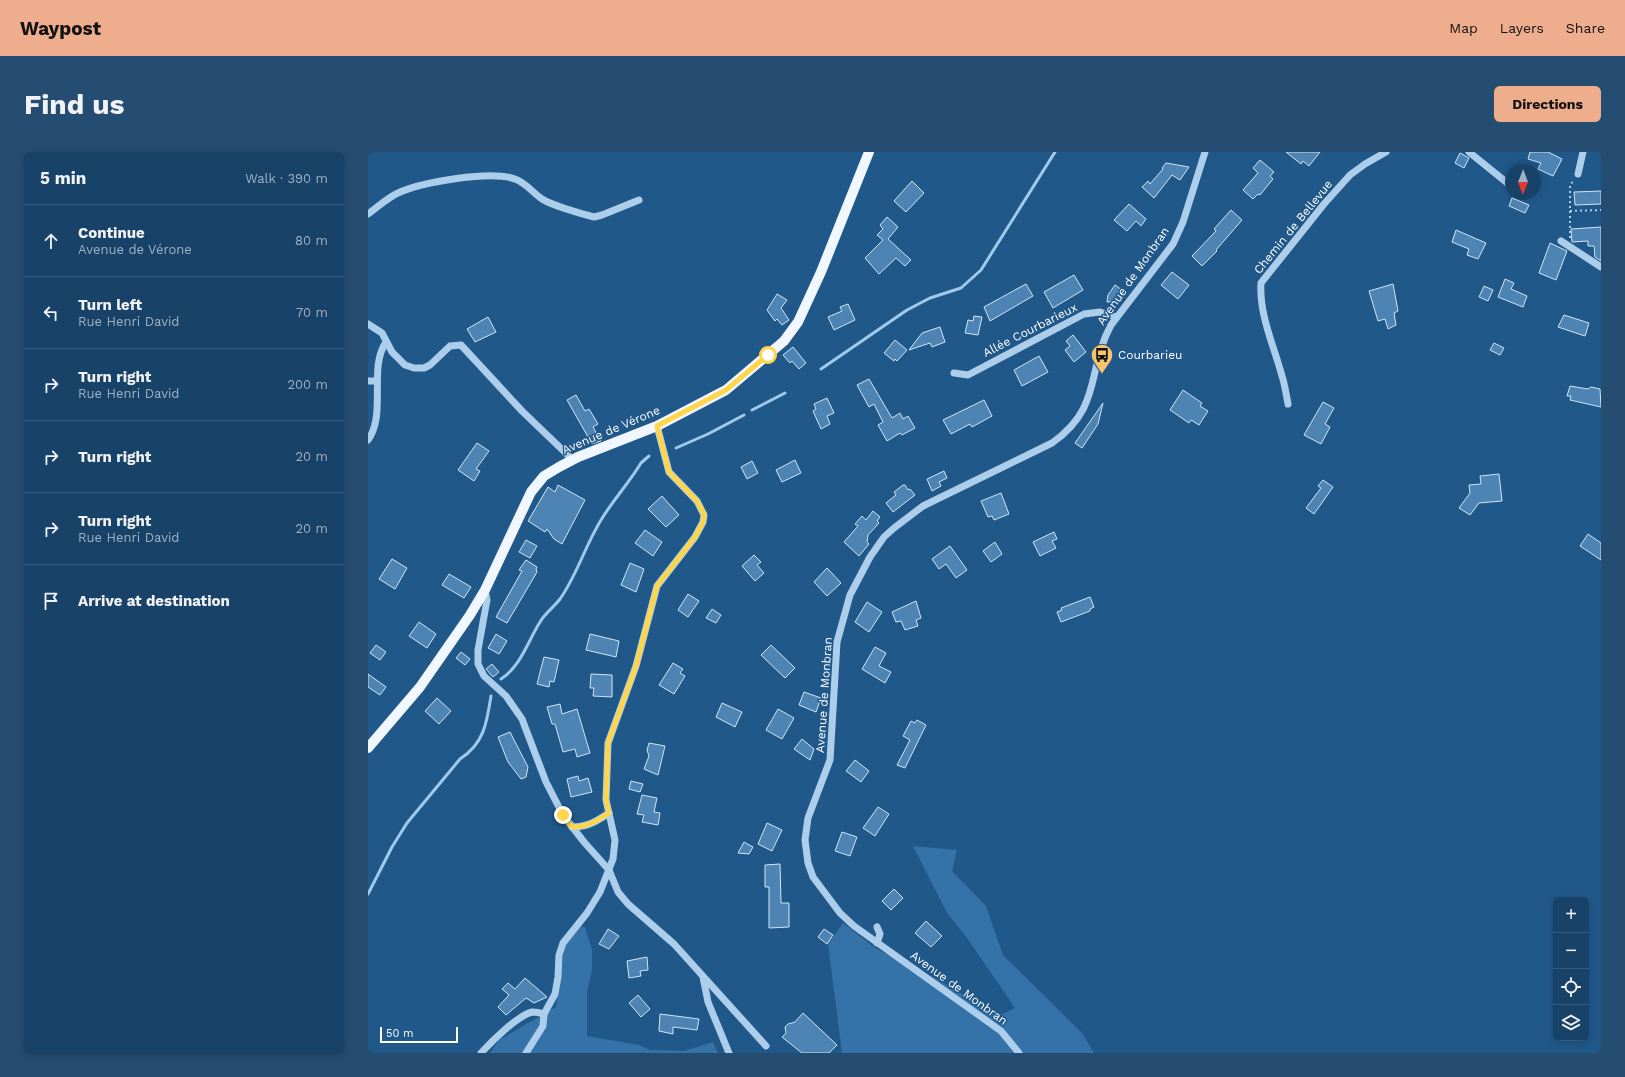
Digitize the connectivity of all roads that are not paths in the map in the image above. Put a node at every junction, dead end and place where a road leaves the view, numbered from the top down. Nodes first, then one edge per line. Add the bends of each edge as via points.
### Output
1 (869, 152) edge
2 (1206, 152) edge
3 (1386, 152) edge
4 (1469, 152) edge
5 (1582, 152) edge
6 (1578, 174) road end
7 (1505, 181) edge
8 (639, 200) dead end
9 (368, 214) edge
10 (1564, 242) road end
11 (1601, 267) edge
12 (1116, 317) junction
13 (368, 324) edge
14 (386, 342) junction
15 (954, 373) dead end
16 (368, 381) edge
17 (376, 381) junction
18 (1288, 404) dead end
19 (657, 426) junction
20 (368, 440) edge
21 (572, 460) junction
22 (485, 590) junction
23 (368, 748) edge
24 (609, 813) junction
25 (572, 827) junction
26 (609, 870) junction
27 (877, 927) dead end
28 (877, 942) junction
29 (702, 975) junction
30 (544, 1014) junction
31 (766, 1046) dead end
32 (481, 1053) edge
33 (526, 1053) edge
34 (728, 1053) edge
35 (1019, 1053) edge

1 - 19 main road, Avenue de Vérone via 821,272 798,322 784,341 734,385
2 - 12 street, Avenue de Monbran via 1173,244
3 - 18 street, Chemin de Bellevue via 1350,175 1261,283 1260,294
4 - 7 street
5 - 6 street
8 - 9 street via 594,217 543,200 528,186 514,179 491,175 426,184 399,192
10 - 11 street
12 - 15 street, Allée Courbarieux via 1100,312 1084,314 968,374
12 - 28 street, Avenue de Monbran via 1102,341 1087,404 1067,430 1052,442 923,506 894,528 870,557 850,595 837,642 830,760 808,818 805,840 813,877 824,893 840,913
13 - 14 street via 382,333
14 - 17 street via 381,348
14 - 21 street via 405,365 414,368 424,368 450,346 461,345 522,412
16 - 17 street
17 - 20 street via 373,432
19 - 21 main road, Avenue de Vérone
19 - 24 street via 669,472 697,501 704,514 695,537 657,586 636,666 608,743 606,800
21 - 22 main road, Avenue de Vérone via 544,476 531,492
22 - 23 main road, Avenue de Vérone via 420,687
22 - 25 street via 487,600 478,664 484,676 497,687 522,719 546,782
24 - 25 street via 594,823
24 - 26 street via 615,840
25 - 26 street
26 - 29 street via 618,892 628,904 674,944
26 - 30 street via 605,885 596,901 563,943 559,955 555,994
27 - 28 street via 880,934
28 - 35 street, Avenue de Monbran via 1001,1032
29 - 31 street
29 - 34 street via 708,1002
30 - 32 street via 532,1012 499,1034
30 - 33 street via 543,1026

